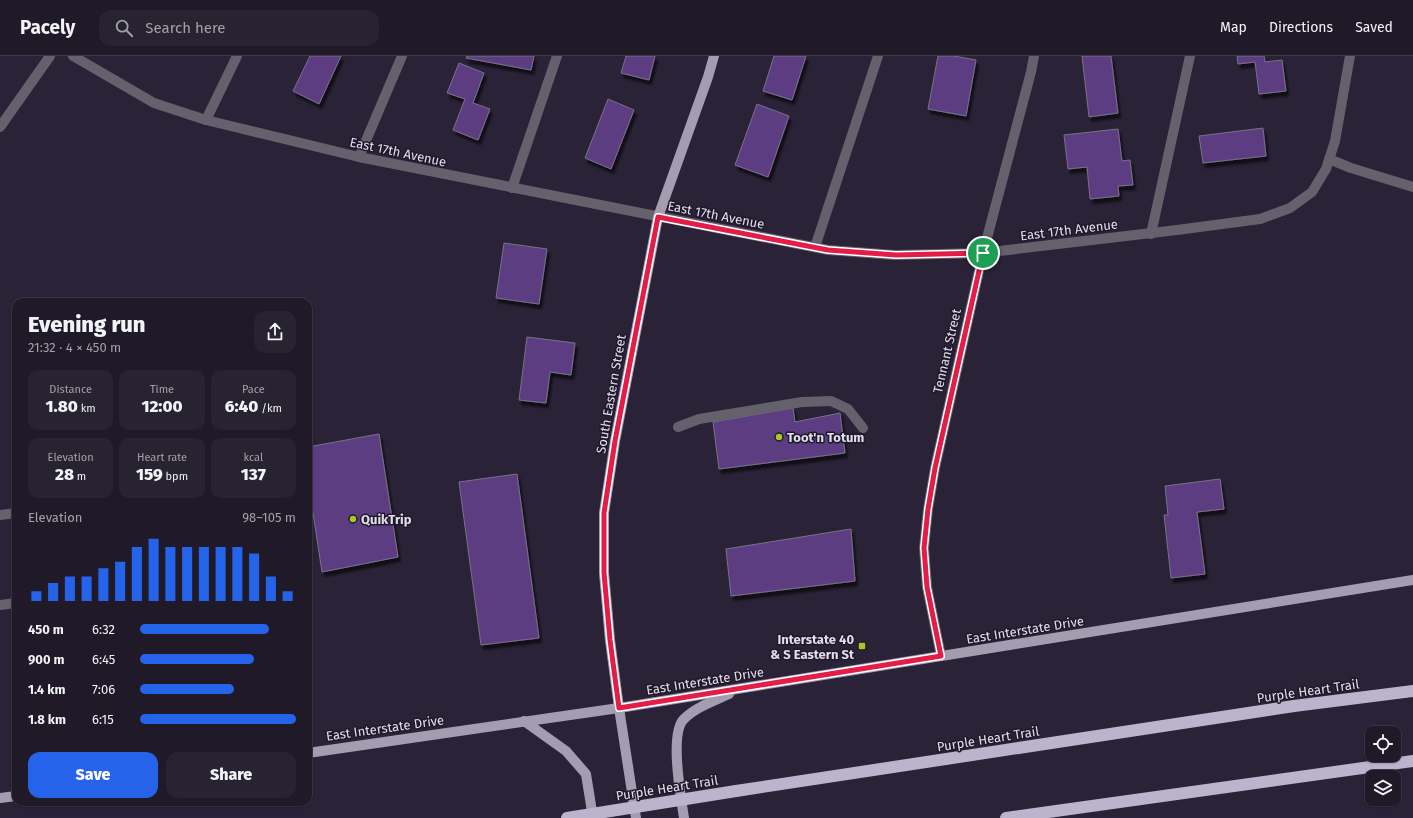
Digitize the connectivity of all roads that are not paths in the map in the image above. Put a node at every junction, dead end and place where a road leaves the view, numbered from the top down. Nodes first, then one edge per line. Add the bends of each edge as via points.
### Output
1 (50, 56) edge
2 (73, 56) edge
3 (237, 56) edge
4 (402, 56) edge
5 (557, 56) edge
6 (714, 56) edge
7 (878, 56) edge
8 (1034, 56) edge
9 (1190, 56) edge
10 (1350, 56) edge
11 (206, 120) junction
12 (0, 127) edge
13 (359, 158) junction
14 (1329, 159) junction
15 (1413, 187) edge
16 (512, 188) junction
17 (658, 217) junction
18 (1151, 234) junction
19 (815, 247) junction
20 (983, 253) junction
21 (678, 427) dead end
22 (863, 428) dead end
23 (12, 514) edge
24 (0, 515) edge
25 (1413, 580) edge
26 (12, 604) edge
27 (0, 605) edge
28 (941, 656) junction
29 (742, 688) junction
30 (1413, 691) edge
31 (619, 708) junction
32 (524, 721) junction
33 (312, 752) edge
34 (1413, 761) edge
35 (12, 796) edge
36 (0, 798) edge
37 (567, 818) edge
38 (593, 818) edge
39 (636, 818) edge
40 (684, 818) edge
41 (1006, 818) edge

1 - 12 street
2 - 11 street, East 17th Avenue via 154,103
3 - 11 street
4 - 13 street
5 - 16 street
6 - 17 main road, South Eastern Street
7 - 19 street
8 - 20 street, Tennant Street
9 - 18 street
10 - 14 street, East 17th Avenue via 1335,140
11 - 13 street, East 17th Avenue
13 - 16 street, East 17th Avenue
14 - 15 street
14 - 18 street, East 17th Avenue via 1326,170 1312,192 1290,208 1260,219
16 - 17 street, East 17th Avenue
17 - 19 street, East 17th Avenue
17 - 31 main road, South Eastern Street via 615,441 604,513 604,573
18 - 20 street, East 17th Avenue
19 - 20 street, East 17th Avenue via 896,255
20 - 28 street, Tennant Street via 928,509 924,548 927,587
21 - 22 street via 699,418 802,402 831,402 848,409
23 - 24 street
25 - 28 main road, East Interstate Drive
26 - 27 street
28 - 29 main road, East Interstate Drive
29 - 31 main road, East Interstate Drive
29 - 40 main road via 699,708 682,720 676,742
30 - 37 highway, Purple Heart Trail, bridge via 1294,706
31 - 32 main road, East Interstate Drive
31 - 39 main road, South Eastern Street
32 - 33 main road, East Interstate Drive
32 - 38 main road via 566,751 586,774
34 - 41 highway
35 - 36 main road

